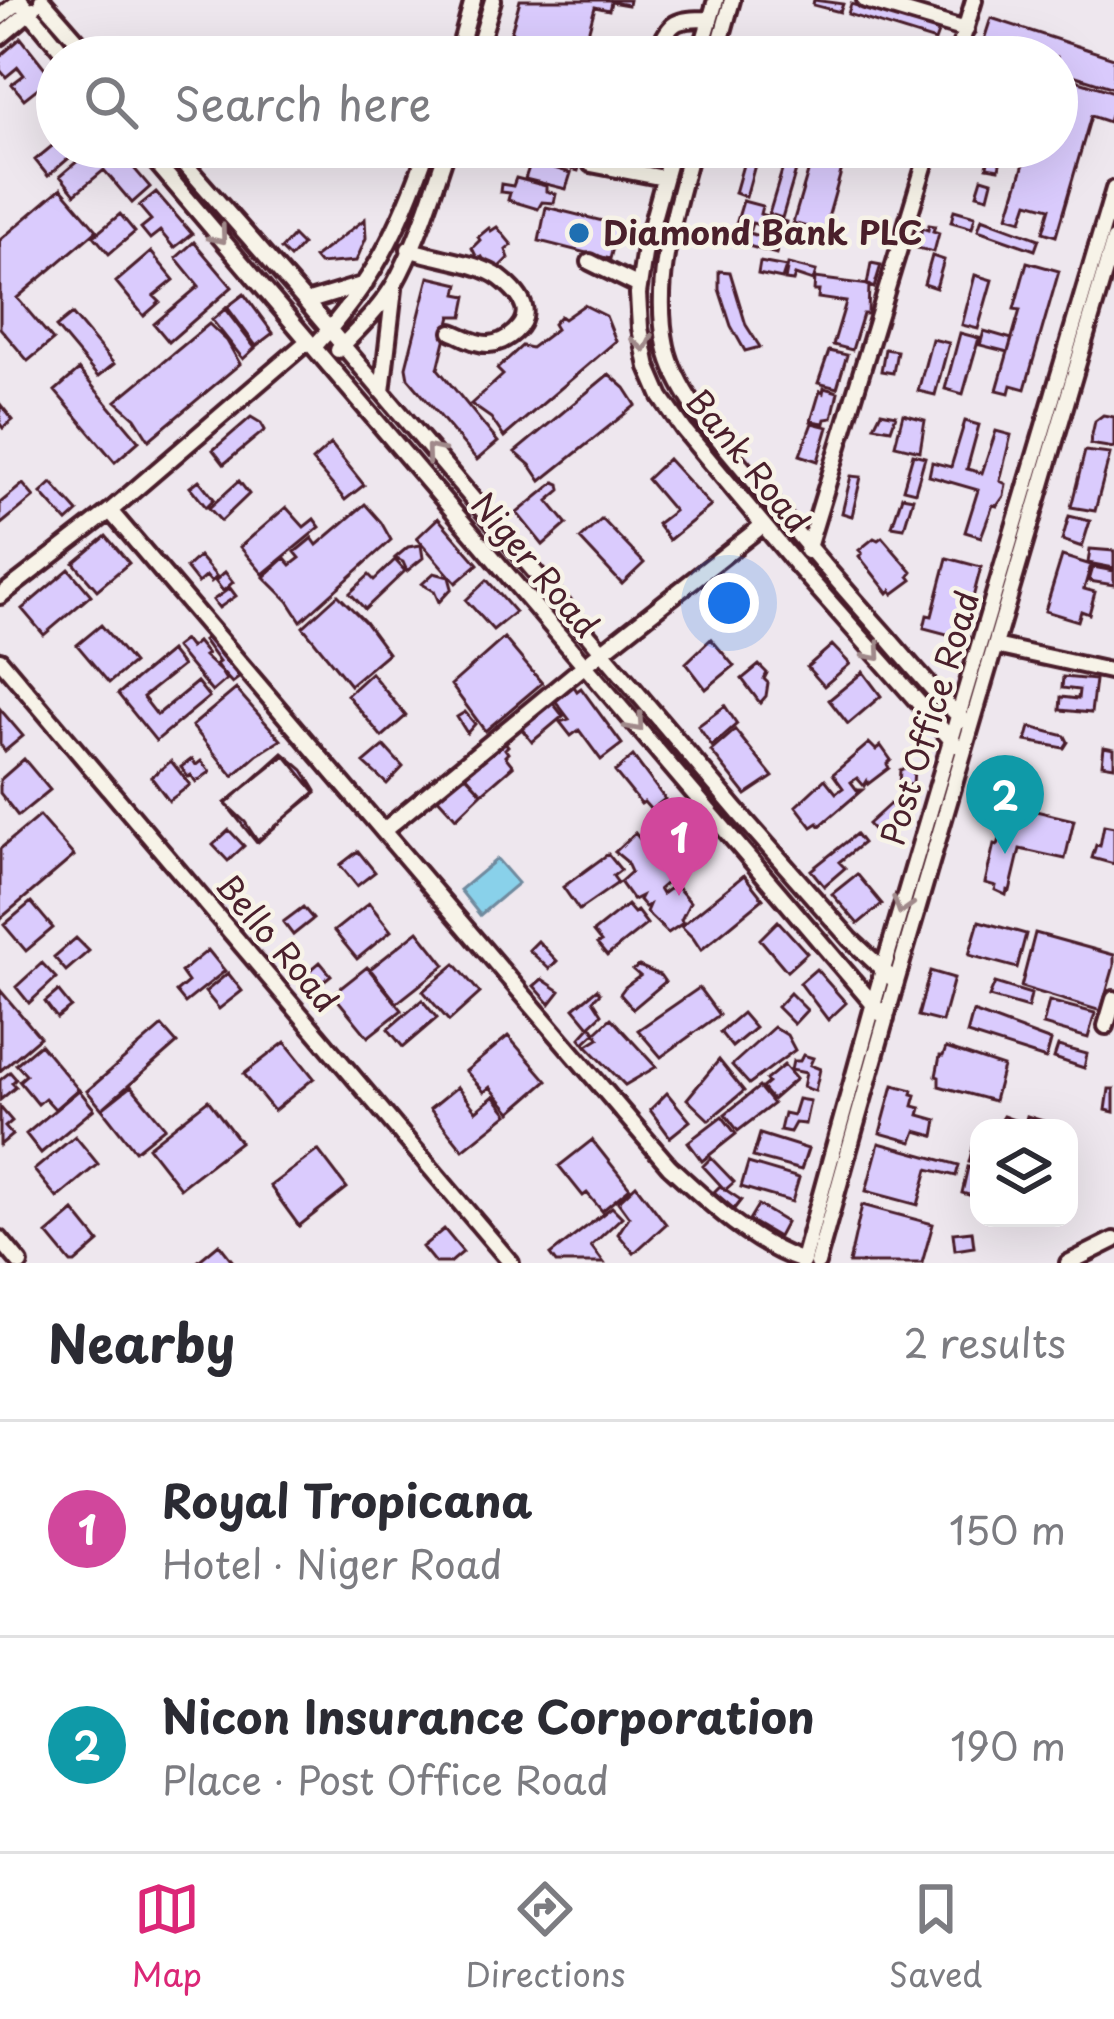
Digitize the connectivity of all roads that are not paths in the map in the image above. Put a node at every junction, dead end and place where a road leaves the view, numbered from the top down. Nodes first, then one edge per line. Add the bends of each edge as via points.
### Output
1 (41, 0) edge
2 (473, 0) edge
3 (493, 0) edge
4 (716, 0) edge
5 (732, 0) edge
6 (865, 0) edge
7 (974, 0) edge
8 (22, 3) edge
9 (0, 17) edge
10 (710, 19) junction
11 (966, 30) junction
12 (50, 36) edge
13 (73, 36) edge
14 (463, 36) edge
15 (482, 36) edge
16 (666, 36) edge
17 (705, 36) edge
18 (722, 36) edge
19 (964, 36) edge
20 (0, 37) edge
21 (161, 168) edge
22 (188, 168) edge
23 (420, 168) edge
24 (440, 168) edge
25 (612, 168) edge
26 (667, 168) edge
27 (687, 168) edge
28 (924, 168) edge
29 (664, 178) junction
30 (1114, 189) edge
31 (1114, 240) edge
32 (409, 249) junction
33 (590, 262) dead end
34 (365, 284) junction
35 (394, 284) junction
36 (638, 286) junction
37 (306, 302) junction
38 (328, 332) junction
39 (452, 332) dead end
40 (311, 344) junction
41 (341, 347) junction
42 (326, 362) junction
43 (382, 392) junction
44 (110, 511) junction
45 (763, 525) junction
46 (809, 549) junction
47 (795, 563) junction
48 (0, 596) edge
49 (995, 646) junction
50 (601, 653) junction
51 (0, 660) edge
52 (585, 665) junction
53 (1114, 672) edge
54 (968, 687) junction
55 (934, 691) junction
56 (958, 716) junction
57 (971, 727) junction
58 (951, 741) junction
59 (964, 752) junction
60 (739, 813) junction
61 (724, 826) junction
62 (383, 831) junction
63 (883, 970) junction
64 (896, 982) junction
65 (1114, 999) edge
66 (874, 1007) junction
67 (886, 1019) junction
68 (1106, 1026) dead end
69 (0, 1239) edge
70 (1114, 1240) edge
71 (807, 1262) edge
72 (20, 1263) edge
73 (511, 1263) edge
74 (1068, 1263) edge

1 - 8 street
1 - 13 street
2 - 14 street
3 - 15 street
4 - 10 street
5 - 18 street
6 - 11 street
7 - 11 street
8 - 9 street
8 - 12 street
8 - 20 street
10 - 16 street via 680,19
10 - 17 street
11 - 19 street
21 -> 40 street, Niger Road
22 - 37 street, Niger Road
23 - 34 street via 397,231
24 - 32 street
25 - 29 street
26 - 29 street, Bank Road
27 - 46 street, Bank Road via 661,289 667,352 709,424
28 - 46 street
29 - 36 street, Bank Road
30 - 54 street, Post Office Road
31 - 49 street, Post Office Road
32 - 35 street
32 - 39 street via 492,272 525,308 523,323 492,344
33 - 36 street
34 - 37 street
34 - 38 street
35 - 41 street
35 - 43 street
36 -> 45 street, Bank Road via 648,367 661,397
37 - 38 street, Niger Road
38 - 40 street
38 - 41 street, Niger Road
40 - 42 street, Niger Road
40 - 44 street
41 - 42 street
41 - 43 street, Niger Road
42 - 52 street, Niger Road
50 -> 43 street, Niger Road
44 - 48 street
44 - 62 street
45 - 47 street, Bank Road
45 - 50 street
46 - 47 street
46 - 55 street, Bank Road
47 -> 58 street, Bank Road
49 - 53 street
49 - 57 street, Post Office Road
50 - 52 street
50 - 60 street, Niger Road
51 - 73 street, Bello Road
52 -> 61 street, Niger Road
52 - 62 street
54 - 55 street
54 - 56 street, Post Office Road
55 - 56 street, Bank Road
56 - 57 street, Bank Road
56 - 58 street, Post Office Road
57 - 59 street, Post Office Road
58 - 59 street, Bank Road
58 -> 63 street, Post Office Road
59 - 64 street, Post Office Road
60 - 61 street
60 - 63 street, Niger Road
61 - 66 street, Niger Road
62 - 71 street via 669,1166 766,1246
63 - 64 street, Niger Road
63 - 66 street, Post Office Road
64 - 67 street, Post Office Road
65 - 68 street
66 - 67 street, Niger Road
66 - 71 street, Post Office Road
67 - 71 street, Post Office Road
69 - 72 street
70 - 74 street

